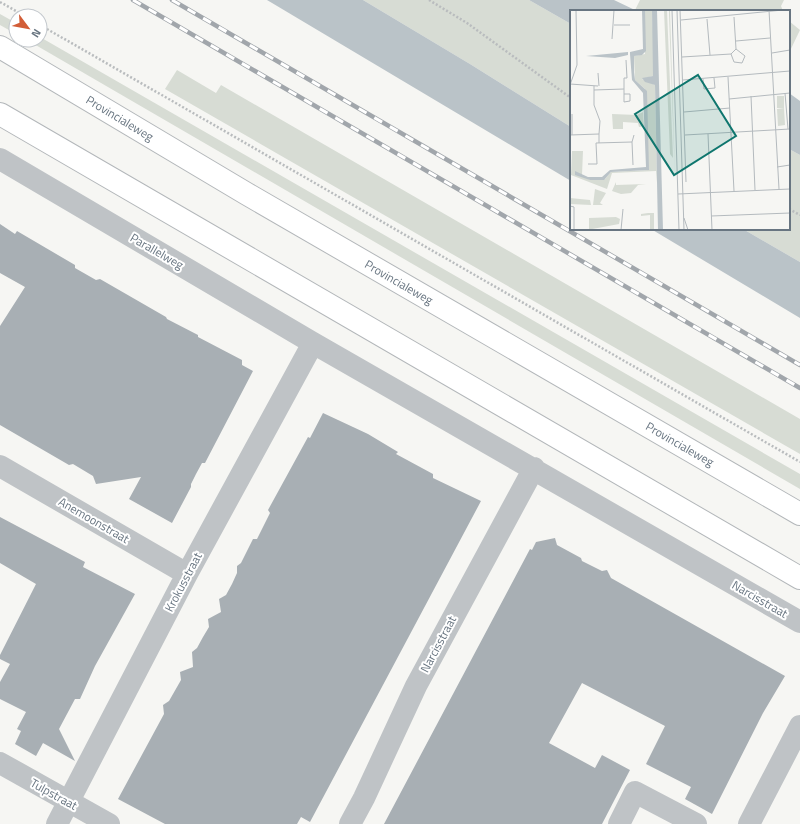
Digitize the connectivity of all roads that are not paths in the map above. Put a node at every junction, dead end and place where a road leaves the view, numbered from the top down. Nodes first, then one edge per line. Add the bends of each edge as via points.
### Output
1 (0, 47) edge
2 (0, 114) edge
3 (0, 159) edge
4 (313, 342) junction
5 (0, 466) edge
6 (534, 468) junction
7 (800, 514) edge
8 (187, 574) junction
9 (800, 578) edge
10 (800, 622) edge
11 (800, 726) edge
12 (0, 763) edge
13 (69, 803) junction
14 (58, 824) edge
15 (109, 824) edge
16 (350, 824) edge
17 (619, 824) edge
18 (696, 824) edge
19 (748, 824) edge

1 - 7 main road, Provincialeweg via 247,194
2 - 9 main road
3 - 4 street, Parallelweg
4 - 6 street, Narcisstraat
4 - 8 street, Krokusstraat
5 - 8 street, Anemoonstraat
6 - 10 street, Narcisstraat
6 - 16 street, Narcisstraat via 416,686
8 - 13 street, Krokusstraat
11 - 19 street
12 - 13 street, Tulpstraat
13 - 14 street, Krokusstraat
13 - 15 street, Tulpstraat
17 - 18 street via 635,792

